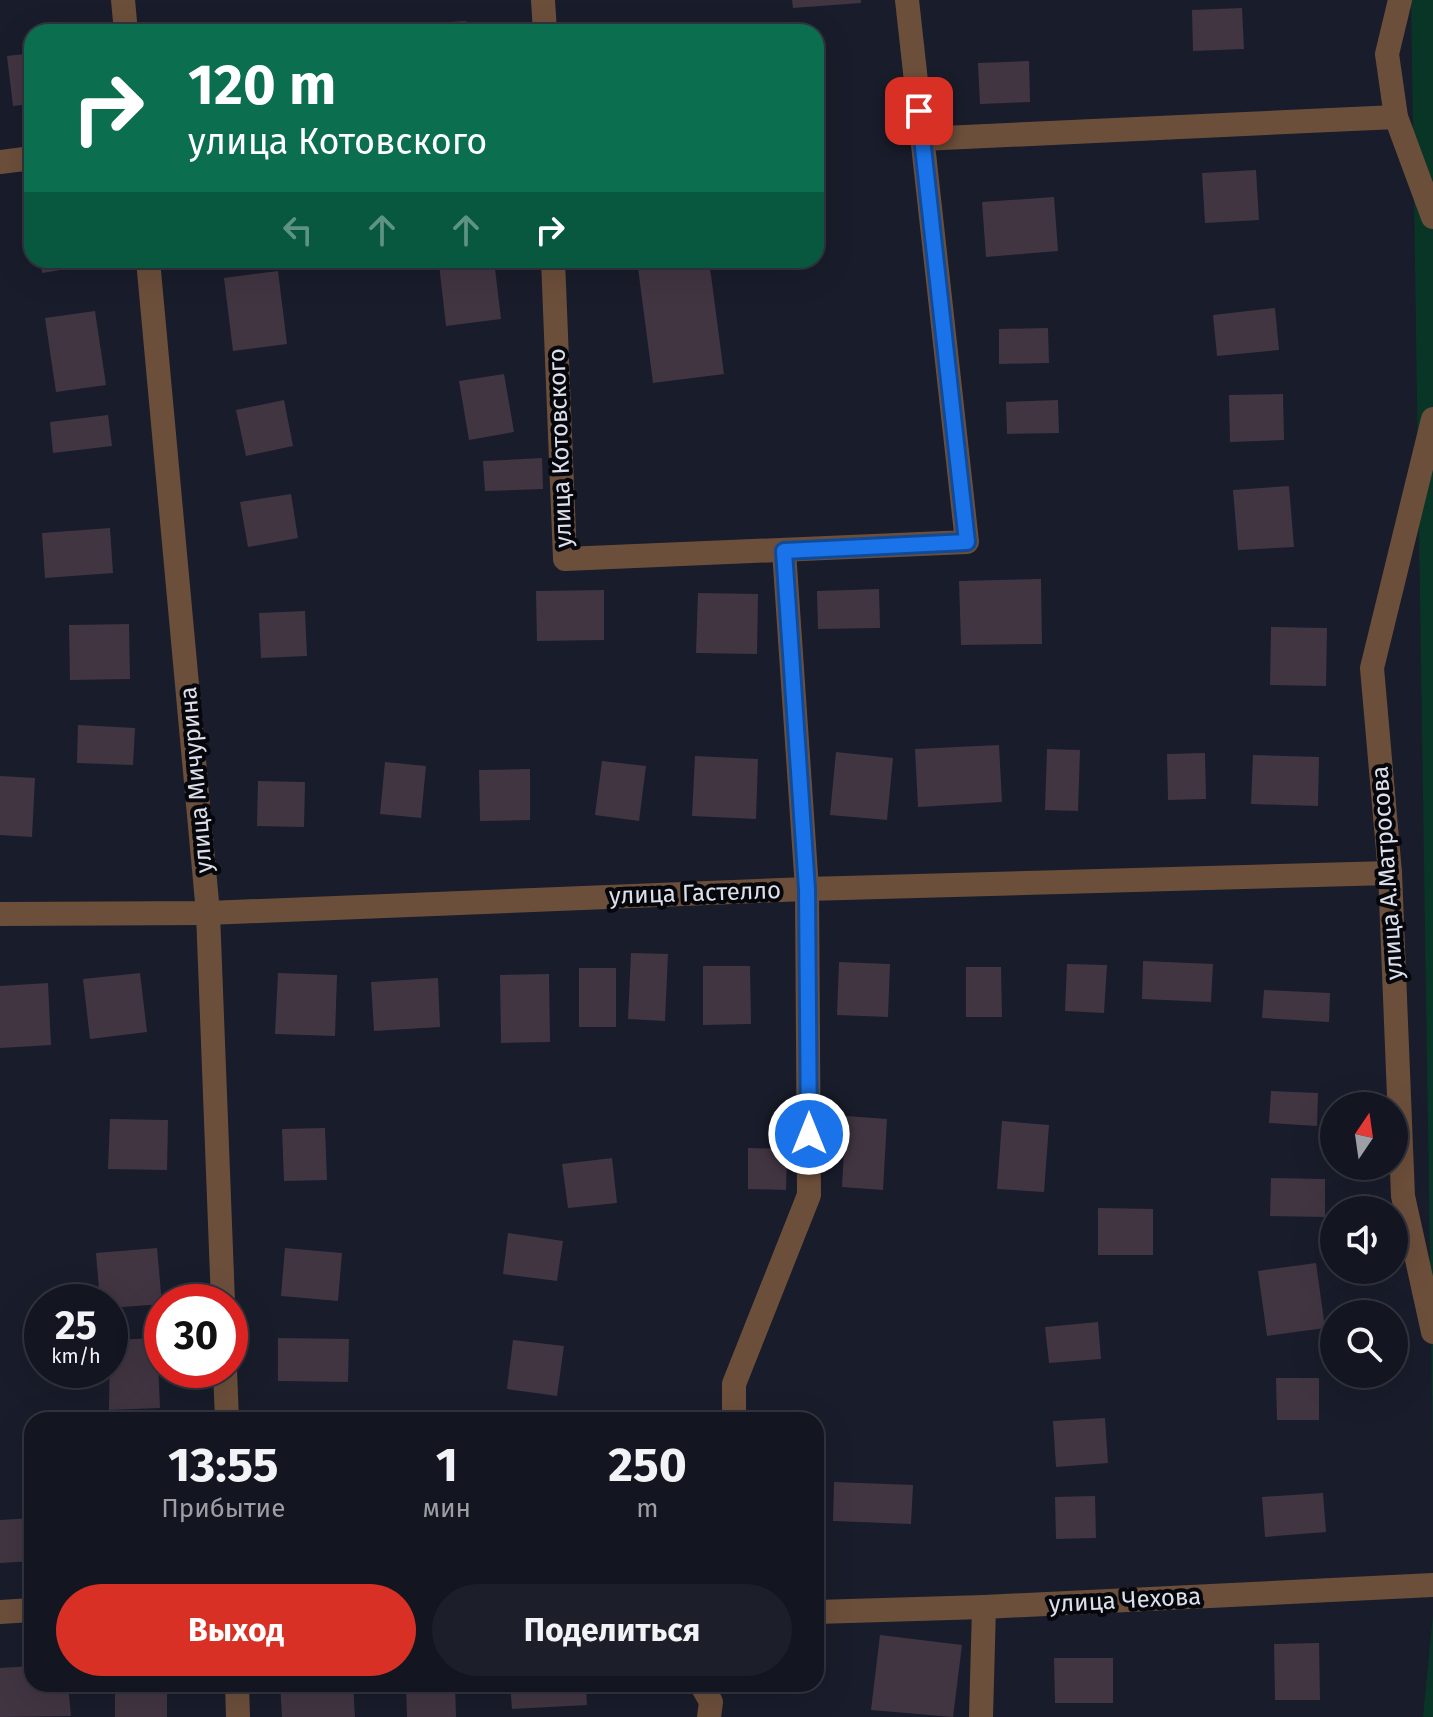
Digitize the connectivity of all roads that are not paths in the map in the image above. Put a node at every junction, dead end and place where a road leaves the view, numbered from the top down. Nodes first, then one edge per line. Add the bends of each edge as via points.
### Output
1 (123, 0) edge
2 (543, 0) edge
3 (907, 0) edge
4 (1400, 0) edge
5 (125, 24) edge
6 (544, 24) edge
7 (1396, 117) junction
8 (922, 139) junction
9 (24, 159) edge
10 (0, 162) edge
11 (1433, 217) edge
12 (149, 268) edge
13 (553, 268) edge
14 (1433, 419) edge
15 (784, 551) junction
16 (1390, 873) junction
17 (807, 889) junction
18 (208, 913) junction
19 (0, 914) edge
20 (222, 1284) edge
21 (1433, 1332) edge
22 (226, 1388) edge
23 (227, 1412) edge
24 (734, 1412) edge
25 (1433, 1585) edge
26 (984, 1607) junction
27 (24, 1610) edge
28 (0, 1612) edge
29 (824, 1612) edge
30 (237, 1692) edge
31 (705, 1692) edge
32 (238, 1717) edge
33 (709, 1717) edge
34 (981, 1717) edge

1 - 5 street
2 - 6 street
3 - 8 street, улица Котовского
4 - 7 street via 1387,54
7 - 8 street
7 - 11 street
8 - 15 street, улица Котовского via 967,542
9 - 10 street
12 - 18 street, улица Мичурина
13 - 15 street, улица Котовского via 565,559
14 - 16 street, улица А.Матросова via 1372,668
15 - 17 street
16 - 17 street, улица Гастелло
16 - 21 street, улица А.Матросова via 1403,1196
17 - 18 street, улица Гастелло
17 - 24 street via 809,1195 734,1384
18 - 19 street, улица Гастелло
18 - 20 street, улица Мичурина
22 - 23 street
25 - 26 street, улица Чехова
26 - 29 street, улица Чехова
26 - 34 street
27 - 28 street
30 - 32 street
31 - 33 street via 711,1702

